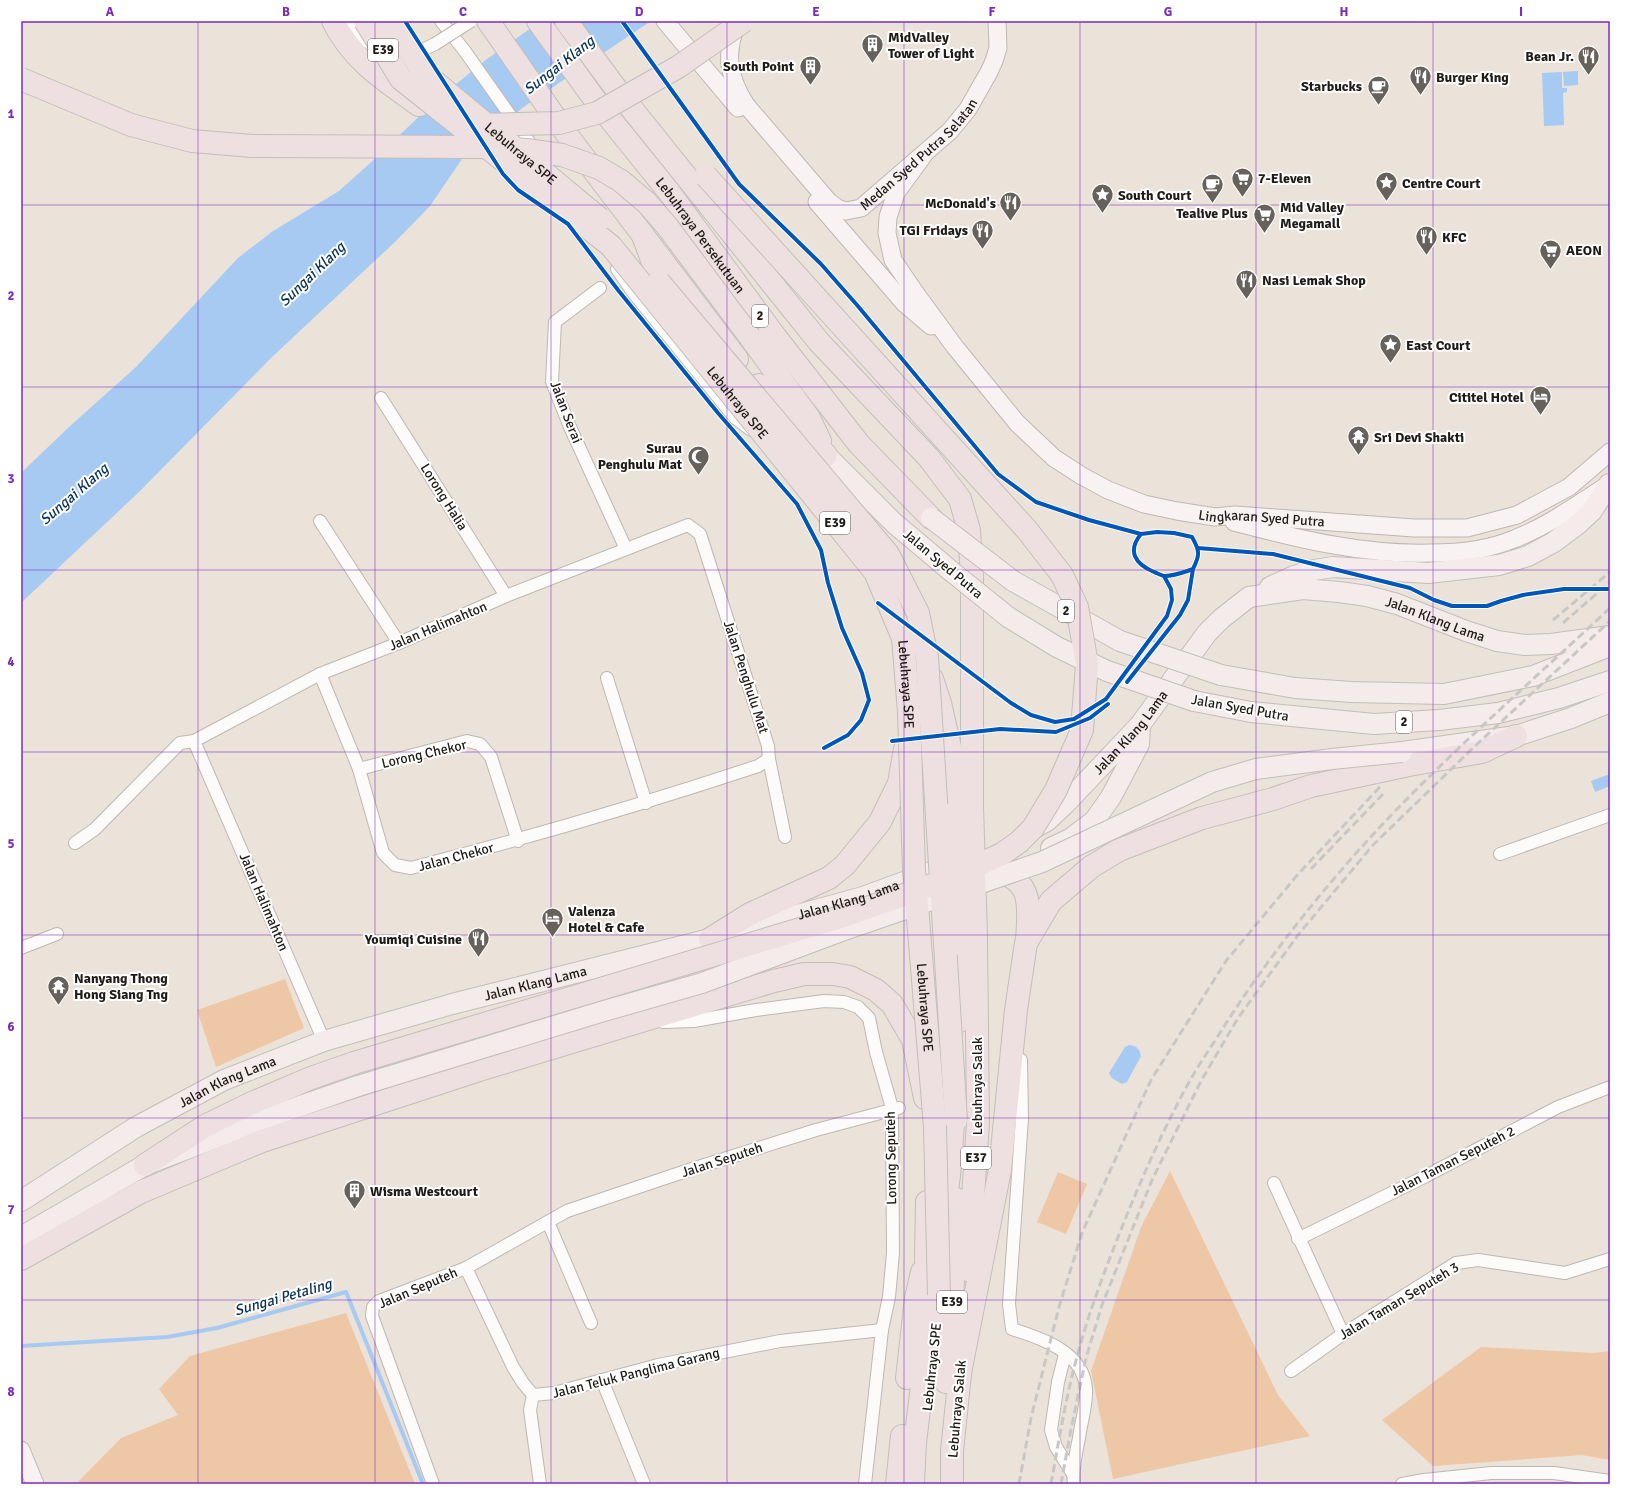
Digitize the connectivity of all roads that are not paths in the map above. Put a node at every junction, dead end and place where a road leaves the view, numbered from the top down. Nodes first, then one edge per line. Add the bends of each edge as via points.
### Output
1 (333, 21) edge
2 (348, 21) edge
3 (365, 21) edge
4 (390, 21) edge
5 (441, 21) edge
6 (471, 21) edge
7 (538, 21) edge
8 (566, 21) edge
9 (738, 21) edge
10 (744, 21) edge
11 (997, 21) edge
12 (491, 24) edge
13 (670, 27) edge
14 (21, 79) edge
15 (639, 118) junction
16 (923, 156) junction
17 (642, 233) junction
18 (600, 288) dead end
19 (909, 297) junction
20 (381, 398) dead end
21 (1610, 452) edge
22 (826, 455) junction
23 (789, 458) junction
24 (1610, 484) edge
25 (1215, 517) junction
26 (932, 518) joint
27 (320, 521) dead end
28 (688, 525) joint
29 (851, 533) junction
30 (626, 549) junction
31 (506, 596) junction
32 (1249, 597) junction
33 (1610, 636) edge
34 (399, 643) junction
35 (1610, 646) edge
36 (320, 674) junction
37 (607, 678) dead end
38 (1610, 681) edge
39 (1610, 702) edge
40 (1140, 725) junction
41 (1516, 736) junction
42 (194, 741) junction
43 (769, 759) junction
44 (359, 769) junction
45 (646, 802) junction
46 (964, 809) junction
47 (1610, 815) edge
48 (784, 837) dead end
49 (518, 841) junction
50 (75, 843) dead end
51 (1500, 854) dead end
52 (995, 872) junction
53 (916, 902) junction
54 (773, 922) junction
55 (57, 934) dead end
56 (968, 940) junction
57 (703, 941) junction
58 (1026, 943) junction
59 (21, 948) edge
60 (713, 1000) junction
61 (642, 1022) junction
62 (324, 1041) junction
63 (1010, 1062) junction
64 (1610, 1087) edge
65 (895, 1108) junction
66 (930, 1121) junction
67 (145, 1165) junction
68 (1274, 1184) dead end
69 (21, 1202) edge
70 (548, 1222) junction
71 (21, 1237) edge
72 (1298, 1239) junction
73 (926, 1257) junction
74 (21, 1259) edge
75 (1610, 1259) edge
76 (466, 1268) junction
77 (591, 1323) dead end
78 (929, 1324) junction
79 (882, 1330) junction
80 (1343, 1334) junction
81 (1065, 1354) junction
82 (1291, 1372) dead end
83 (959, 1378) junction
84 (602, 1380) junction
85 (533, 1395) junction
86 (21, 1450) edge
87 (1074, 1479) edge
88 (1610, 1481) edge
89 (35, 1484) edge
90 (433, 1484) edge
91 (540, 1484) edge
92 (644, 1484) edge
93 (865, 1484) edge
94 (897, 1484) edge
95 (913, 1484) edge
96 (922, 1484) edge
97 (941, 1484) edge
98 (952, 1484) edge
99 (1402, 1484) edge
100 (1610, 1484) edge

1 - 10 highway, bridge via 342,38 360,60 422,107 460,124 497,125 560,123 598,112 678,67
2 - 6 street, bridge via 373,47 399,56 435,44
3 - 96 highway, Lebuhraya SPE / E39, bridge via 401,78 611,246 875,572 903,638 909,712 914,870 935,1127 939,1300
4 - 97 highway, Lebuhraya SPE / E39, bridge via 423,72 619,235 888,554 918,613 927,657 956,1120 954,1266
5 - 23 street via 464,50 635,295 735,418
7 - 26 highway, Lebuhraya Persekutuan / 2 via 598,104 669,192 774,335 859,444
8 - 15 highway
9 - 16 street, Medan Syed Putra Selatan via 731,40 729,59 731,76 737,92 829,202 846,211 861,208
11 - 16 street, Medan Syed Putra Selatan via 998,48 990,72 963,115
12 - 17 highway, 2 via 573,143
13 - 19 street via 798,180
14 - 22 highway, bridge via 132,125 192,141 252,146 482,147 562,155 599,168 621,181 647,203 667,226 809,418
15 - 46 highway via 819,342 929,458 960,500 969,530 972,577
15 - 67 highway, bridge via 706,176 1027,530 1062,575 1077,607 1087,664 1082,730 1056,790 1034,828 1019,842 1002,854 944,881 847,915 354,1063 260,1100 205,1126
16 - 19 street via 896,193 888,217 887,233 893,260
17 - 22 highway, 2 via 723,342 786,415
17 - 23 highway via 666,299 688,337
18 - 30 street, Jalan Serai via 555,322 552,382
19 - 25 street, Lingkaran Syed Putra via 955,347 1017,423 1054,458 1108,490 1144,504
20 - 31 street, Lorong Halia
21 - 25 street, Lingkaran Syed Putra via 1569,486 1517,515 1467,528 1414,528 1235,514
22 - 38 main road, Jalan Syed Putra / 2, bridge via 894,523 1008,617 1057,647 1107,671 1194,701 1251,712 1374,724 1498,713 1559,698
23 - 29 highway
24 - 25 street via 1548,524 1514,539 1483,549 1448,553 1401,554 1357,549 1302,540
24 - 32 main road via 1592,510 1578,524 1554,542 1528,556 1499,565 1428,573 1333,567 1294,576
26 - 35 main road, Jalan Syed Putra / 2, bridge via 1013,581 1120,642 1221,675 1295,688 1444,694 1533,676
27 - 34 street
28 - 30 street, Jalan Halimahton
28 - 43 street, Jalan Penghulu Mat via 700,534 768,746
29 - 46 highway via 871,555 912,624 940,703
29 - 57 highway via 887,601 907,663 908,727 899,783 880,822 844,865 829,878 750,914
30 - 31 street, Jalan Halimahton
31 - 34 street, Jalan Halimahton
32 - 33 main road, Jalan Klang Lama via 1303,589 1367,596 1397,604 1466,631 1518,644 1550,644
32 - 40 main road, Jalan Klang Lama via 1207,633
34 - 36 street, Jalan Halimahton
36 - 42 street, Jalan Halimahton
36 - 44 street, Jalan Chekor
37 - 45 street
39 - 41 main road, Jalan Klang Lama
40 - 52 main road via 1139,744 1111,797 1094,821 1070,839
40 - 54 main road, Jalan Klang Lama via 1047,820 1010,841 863,897
41 - 58 highway via 1482,752 1311,786 1202,818 1133,844 1091,867 1051,901
41 - 67 main road, Jalan Klang Lama, bridge via 1256,769 1212,782 1034,865 847,929 702,983 358,1086
42 - 50 street, Jalan Halimahton via 180,743 95,829
42 - 62 street, Jalan Halimahton
43 - 45 street, Jalan Chekor via 758,766
43 - 48 street, Jalan Penghulu Mat
44 - 49 street, Lorong Chekor via 467,741 480,744 491,757
44 - 49 street, Jalan Chekor via 383,853 395,865 411,868
45 - 49 street, Jalan Chekor
46 - 56 highway, Lebuhraya Salak / E37, bridge
47 - 51 street
52 - 53 main road
52 - 58 highway via 1015,878 1024,888 1028,914
53 - 54 main road via 813,933
53 - 66 highway via 930,1074
54 - 57 main road, Jalan Klang Lama
55 - 59 street
56 - 78 highway, E37 via 950,1169
56 - 83 highway, Lebuhraya Salak / E37 via 978,1123
57 - 60 highway via 718,964 722,978
57 - 62 main road, Jalan Klang Lama via 452,1004
58 - 63 highway
60 - 61 highway
60 - 66 highway via 804,974 833,974 861,981 892,1004 913,1040
61 - 65 street, Lorong Seputeh via 694,1021 824,1001 844,1002 858,1008 869,1018 876,1052
61 - 74 highway via 479,1070 262,1141 141,1192
62 - 69 main road, Jalan Klang Lama via 224,1080 136,1127
63 - 81 street via 1021,1060 1022,1118 1009,1304 1012,1329 1055,1346
63 - 83 highway via 1000,1170
64 - 72 street, Jalan Taman Seputeh 2 via 1558,1107
65 - 70 street, Jalan Seputeh via 595,1201 567,1211
65 - 79 street, Lorong Seputeh via 893,1253 889,1297
66 - 73 highway
67 - 71 main road, Jalan Klang Lama
68 - 72 street
70 - 76 street, Jalan Seputeh
70 - 77 street
72 - 80 street
73 - 78 highway
73 - 94 highway via 916,1298
75 - 80 street, Jalan Taman Seputeh 3 via 1566,1273 1478,1260 1456,1264
76 - 85 street, Jalan Teluk Panglima Garang via 513,1367
76 - 90 street, Jalan Seputeh via 379,1301 373,1307 372,1316
78 - 95 highway, E37 via 915,1442
79 - 84 street, Jalan Teluk Panglima Garang via 780,1341 677,1360
79 - 93 street, Lorong Seputeh
80 - 82 street, Jalan Taman Seputeh 3
81 - 87 street via 1051,1430 1056,1446
81 - 87 street via 1074,1361 1086,1388
83 - 98 highway, Lebuhraya Salak / E37 via 952,1451
84 - 85 street, Jalan Teluk Panglima Garang via 554,1393
84 - 92 street
85 - 91 street via 530,1410
86 - 89 street
88 - 99 street via 1554,1473 1491,1473
88 - 100 street

